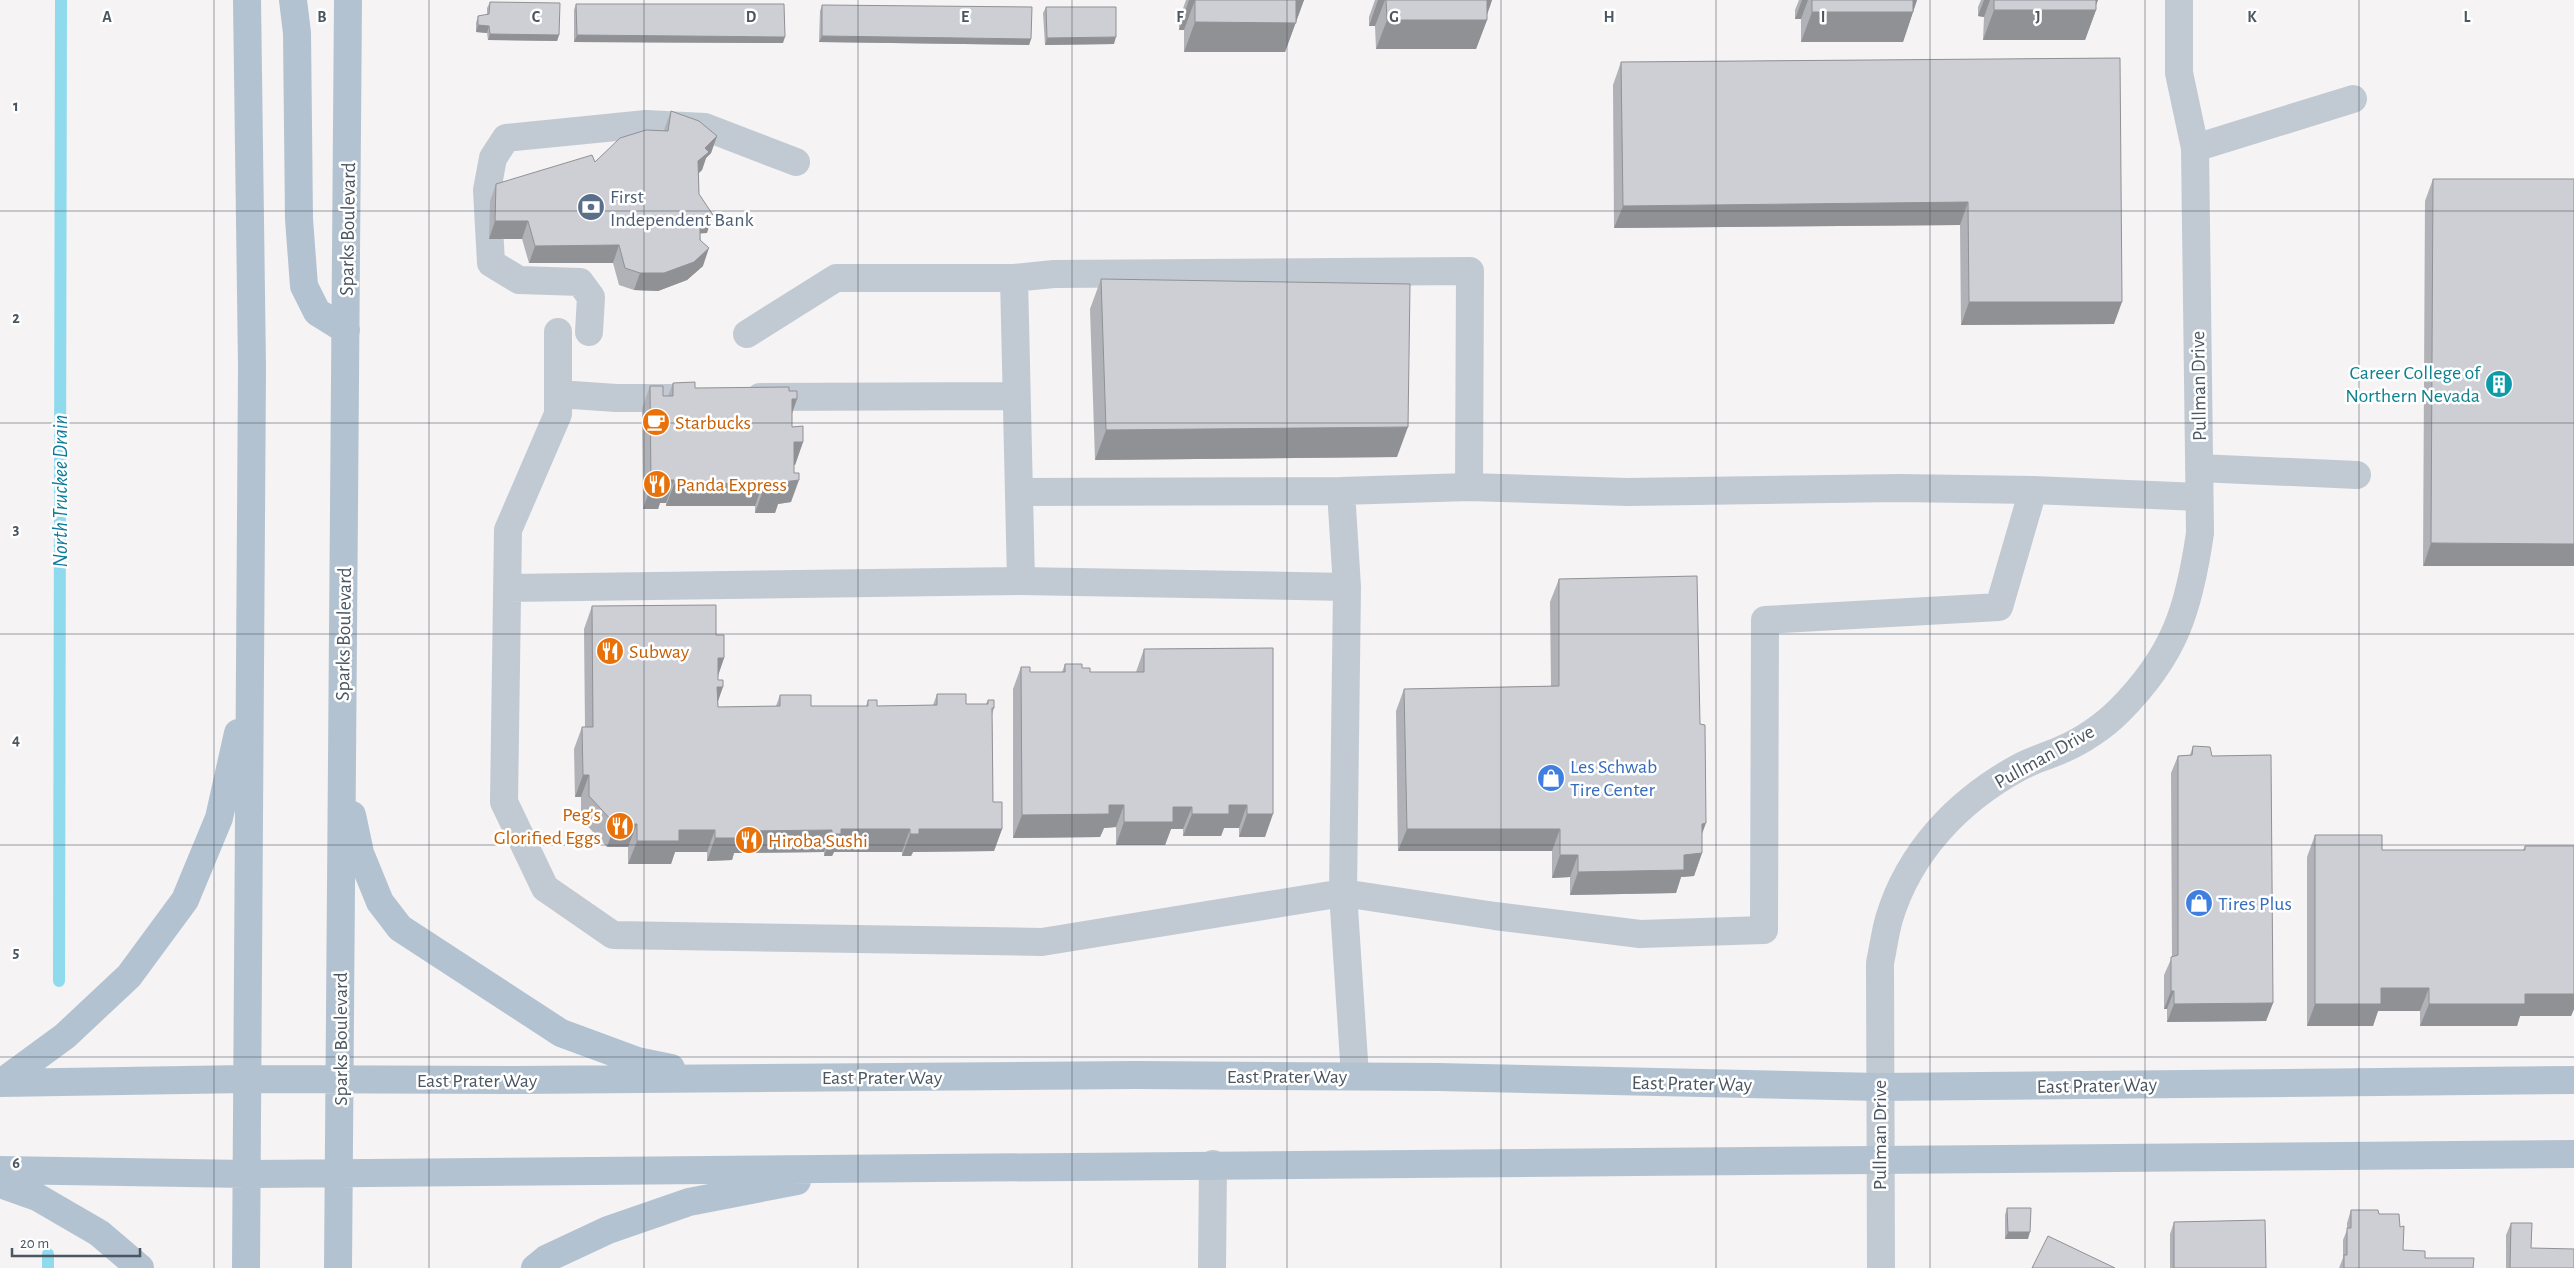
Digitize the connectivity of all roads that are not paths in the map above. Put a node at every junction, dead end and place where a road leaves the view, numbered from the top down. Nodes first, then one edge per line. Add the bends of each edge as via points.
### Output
1 (248, 0) edge
2 (293, 0) edge
3 (348, 0) edge
4 (2179, 0) edge
5 (2353, 99) dead end
6 (2195, 148) junction
7 (796, 162) dead end
8 (1014, 278) junction
9 (346, 330) junction
10 (558, 332) dead end
11 (589, 332) dead end
12 (746, 334) dead end
13 (558, 394) junction
14 (1016, 396) junction
15 (706, 398) edge
16 (736, 398) edge
17 (2199, 468) junction
18 (2358, 475) dead end
19 (1469, 487) junction
20 (2033, 490) junction
21 (1342, 491) junction
22 (1019, 492) junction
23 (2200, 497) junction
24 (1021, 581) junction
25 (1347, 587) junction
26 (507, 588) junction
27 (250, 678) junction
28 (341, 767) junction
29 (1343, 893) junction
30 (1355, 1076) junction
31 (726, 1078) junction
32 (246, 1079) junction
33 (339, 1080) junction
34 (2574, 1080) edge
35 (0, 1083) edge
36 (1879, 1087) junction
37 (2574, 1154) edge
38 (1880, 1160) junction
39 (1213, 1164) junction
40 (864, 1168) junction
41 (0, 1170) edge
42 (340, 1172) junction
43 (246, 1174) junction
44 (0, 1184) edge
45 (140, 1268) edge
46 (246, 1268) edge
47 (338, 1268) edge
48 (535, 1268) edge
49 (1212, 1268) edge
50 (1880, 1268) edge

1 - 27 main road via 252,367
2 - 9 main road via 297,32 299,219 304,286 317,312
3 - 9 main road, Sparks Boulevard
4 - 6 street, Pullman Drive via 2179,73
5 - 6 street
6 - 17 street, Pullman Drive
7 - 11 street via 705,127 646,124 506,138 493,158 487,190 491,264 518,280 580,282 591,297
8 - 12 street via 836,278
8 - 14 street
8 - 19 street via 1054,274 1470,271
9 - 28 main road, Sparks Boulevard
10 - 13 street
13 - 15 street
13 - 26 street via 558,414 508,530
14 - 16 street
14 - 22 street
17 - 18 street
17 - 23 street, Pullman Drive
19 - 20 street via 1628,492 1899,488
19 - 21 street
20 - 23 street
20 - 29 street via 1999,607 1765,620 1764,930 1640,934
21 - 22 street
21 - 25 street
22 - 24 street
23 - 36 street, Pullman Drive via 2200,533 2192,584 2178,629 2152,674 2118,712 2097,728 2064,749 2018,768 1970,798 1936,831 1907,875 1889,919 1880,963
24 - 25 street
24 - 26 street
25 - 29 street
26 - 29 street via 504,802 545,888 613,935 1042,942
27 - 32 main road
27 - 35 main road via 219,818 185,900 129,976 65,1036
28 - 31 main road via 360,853 380,902 400,928 561,1033 637,1061
28 - 33 main road, Sparks Boulevard
29 - 30 street
30 - 31 main road, East Prater Way
30 - 36 main road, East Prater Way
31 - 33 main road, East Prater Way
32 - 33 main road, East Prater Way
32 - 35 main road, East Prater Way
32 - 43 main road
33 - 42 main road, Sparks Boulevard
34 - 36 main road, East Prater Way
36 - 38 street, Pullman Drive
37 - 38 main road
38 - 39 main road
38 - 50 street, Pullman Drive
39 - 40 main road
39 - 49 street
40 - 42 main road
40 - 48 main road via 689,1202 608,1230 546,1259
41 - 43 main road
42 - 43 main road
42 - 47 main road, Sparks Boulevard
43 - 46 main road
44 - 45 main road via 37,1197 99,1233

